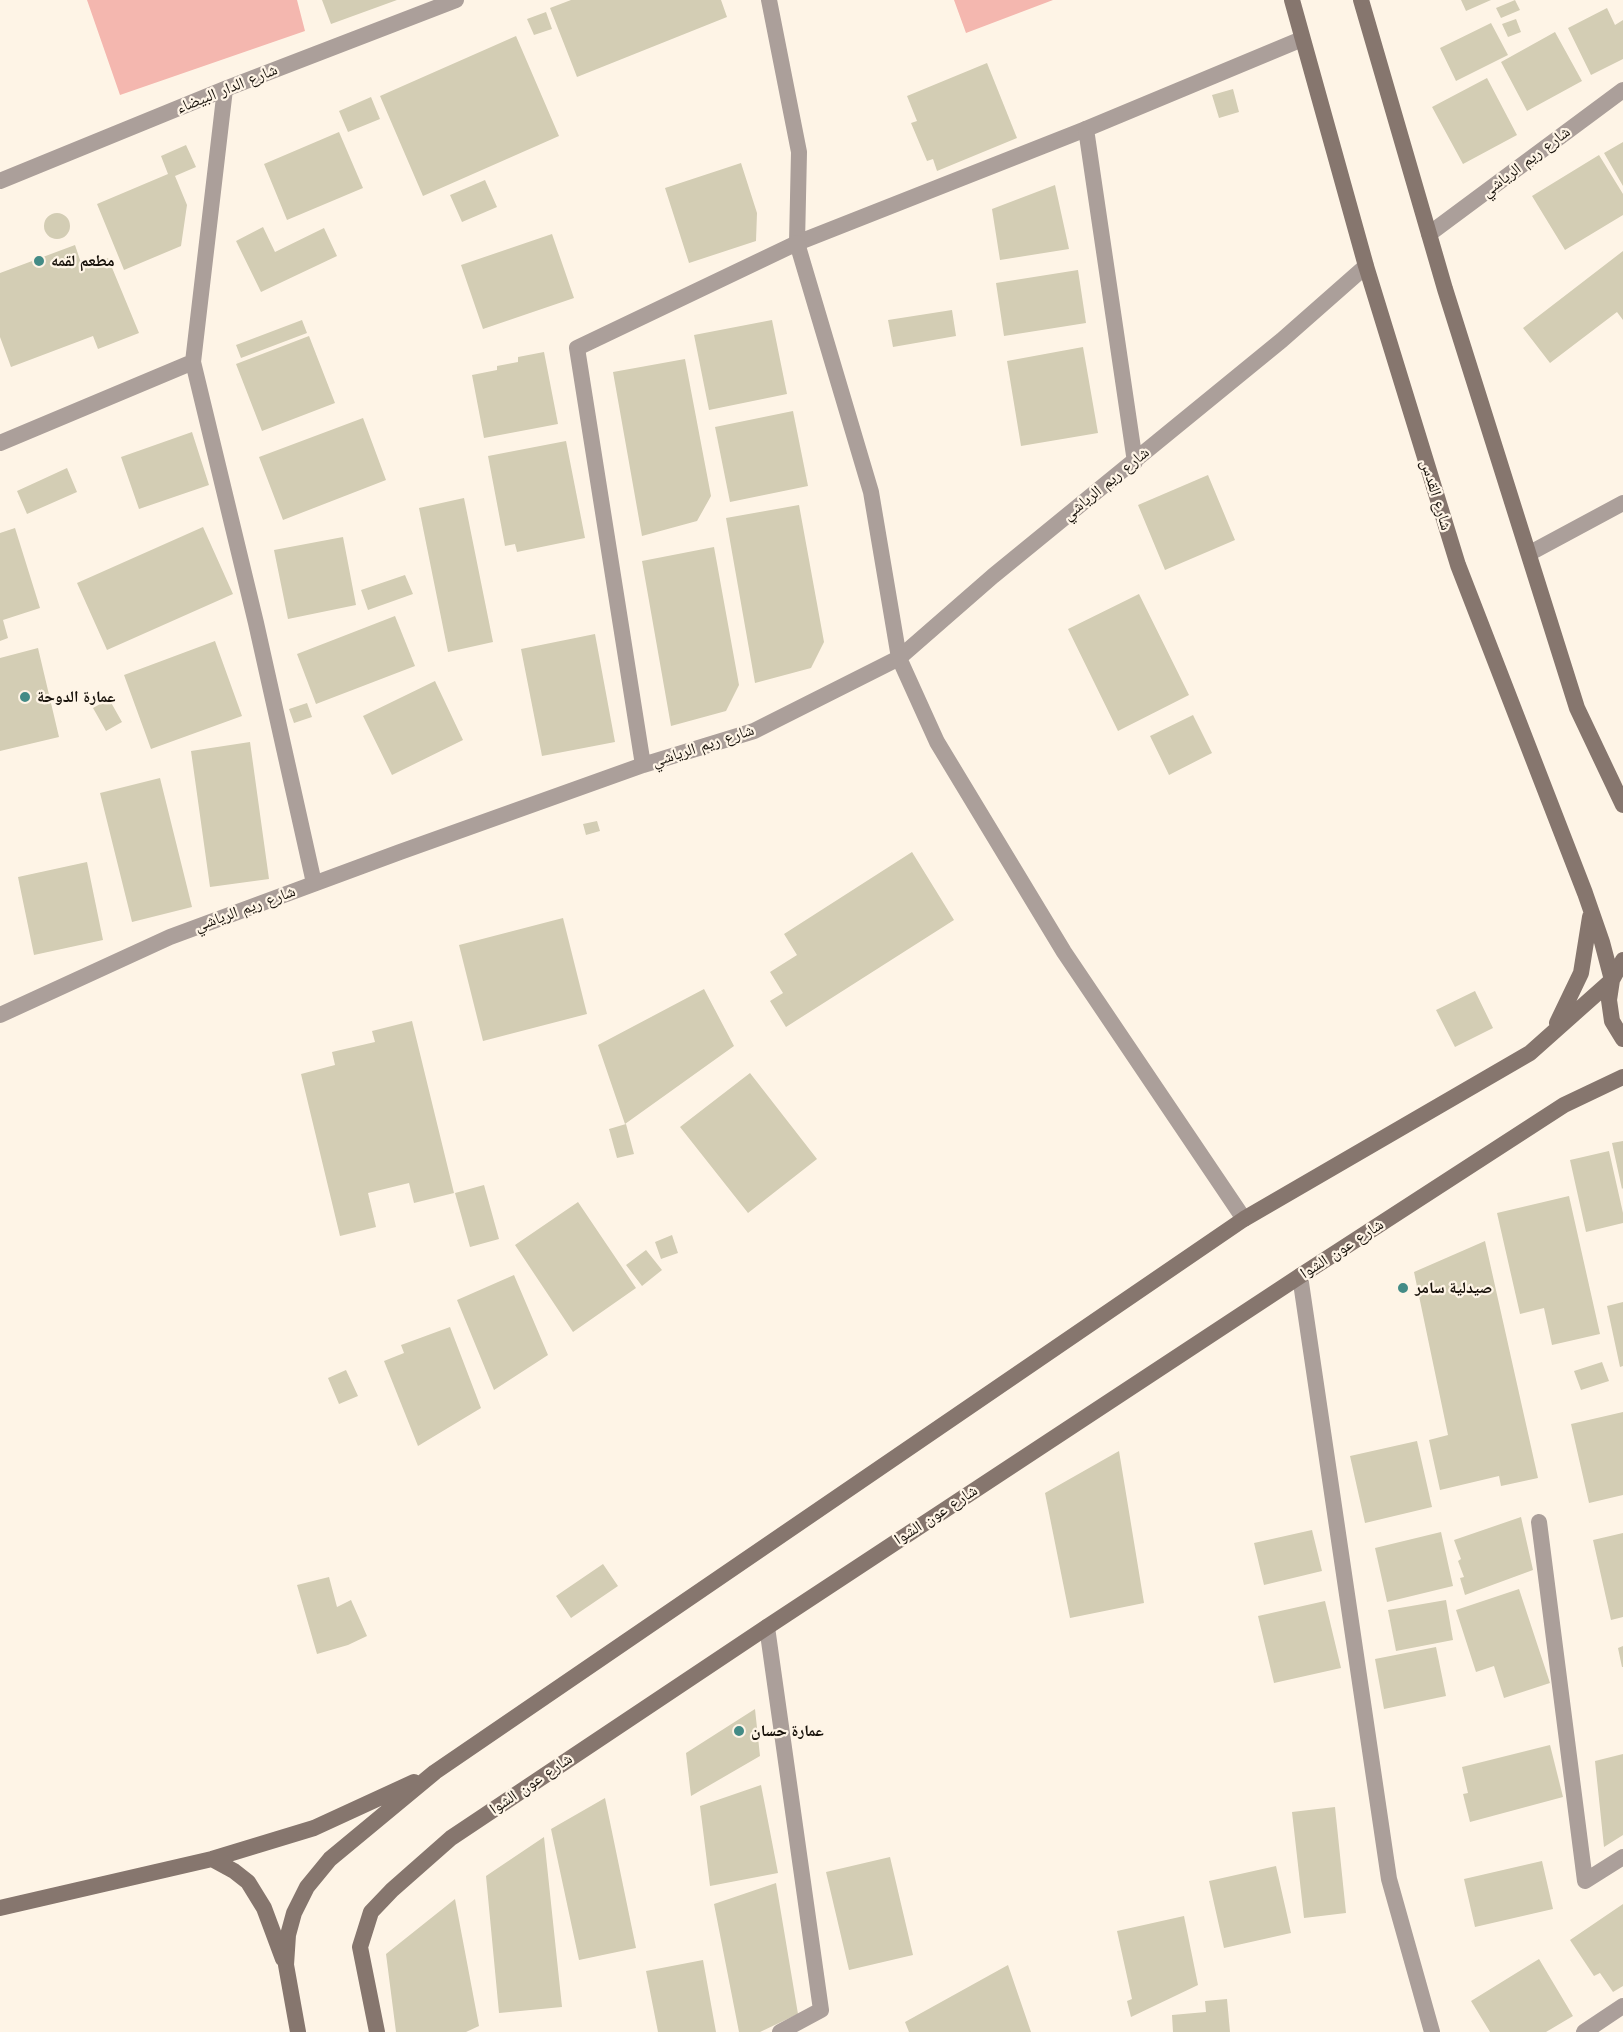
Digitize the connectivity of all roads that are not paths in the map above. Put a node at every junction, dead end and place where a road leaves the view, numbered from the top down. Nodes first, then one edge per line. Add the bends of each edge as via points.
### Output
1 (456, 0) edge
2 (769, 0) edge
3 (1292, 0) edge
4 (1361, 0) edge
5 (1302, 39) junction
6 (225, 89) junction
7 (1623, 90) edge
8 (1086, 129) junction
9 (0, 181) edge
10 (1429, 234) junction
11 (797, 243) junction
12 (1366, 266) junction
13 (193, 362) junction
14 (0, 443) edge
15 (1135, 462) junction
16 (1623, 503) edge
17 (1530, 553) junction
18 (899, 658) junction
19 (643, 765) junction
20 (1623, 805) edge
21 (314, 883) junction
22 (1591, 910) junction
23 (1623, 960) edge
24 (1612, 980) junction
25 (0, 1015) edge
26 (1552, 1033) junction
27 (1623, 1039) edge
28 (1623, 1077) edge
29 (1244, 1219) junction
30 (1300, 1276) junction
31 (1539, 1522) dead end
32 (767, 1627) junction
33 (435, 1772) junction
34 (1623, 1857) edge
35 (212, 1859) junction
36 (0, 1908) edge
37 (286, 1965) junction
38 (1623, 2006) edge
39 (298, 2032) edge
40 (377, 2032) edge
41 (780, 2032) edge
42 (1432, 2032) edge
43 (1584, 2032) edge

1 - 6 street, شارع الدار البيضاء
2 - 11 street via 799,152
3 - 5 main road, شارع القدس
4 - 10 main road
5 - 8 street
5 - 12 main road, شارع القدس
6 - 9 street, شارع الدار البيضاء
6 - 13 street
7 - 10 street, شارع ريم الرياشي
8 - 11 street
8 - 15 street
10 - 17 main road
11 - 18 street via 871,492
11 - 19 street via 577,348
12 - 15 street, شارع ريم الرياشي
12 - 22 main road, شارع القدس via 1458,565
13 - 14 street
13 - 21 street
15 - 18 street, شارع ريم الرياشي via 993,576
16 - 17 street
17 - 20 main road via 1577,708
18 - 19 street, شارع ريم الرياشي via 754,731
18 - 29 street via 936,742 1064,952
19 - 21 street, شارع ريم الرياشي
21 - 25 street, شارع ريم الرياشي via 170,938
22 - 24 main road, شارع القدس
22 - 26 main road via 1581,973
23 - 24 main road
24 - 26 main road
24 - 27 main road via 1612,1021
26 - 29 main road via 1530,1053
28 - 30 main road, شارع عون الشوا via 1564,1106
29 - 33 main road
30 - 32 main road, شارع عون الشوا
30 - 42 street via 1389,1879
31 - 34 street via 1585,1881
32 - 40 main road, شارع عون الشوا via 451,1838 392,1890 371,1912 360,1947
32 - 41 street via 820,2010
33 - 35 main road via 314,1828
33 - 37 main road via 330,1859 308,1887 294,1913
35 - 36 main road
35 - 37 main road via 248,1882 264,1908
37 - 39 main road
38 - 43 street

